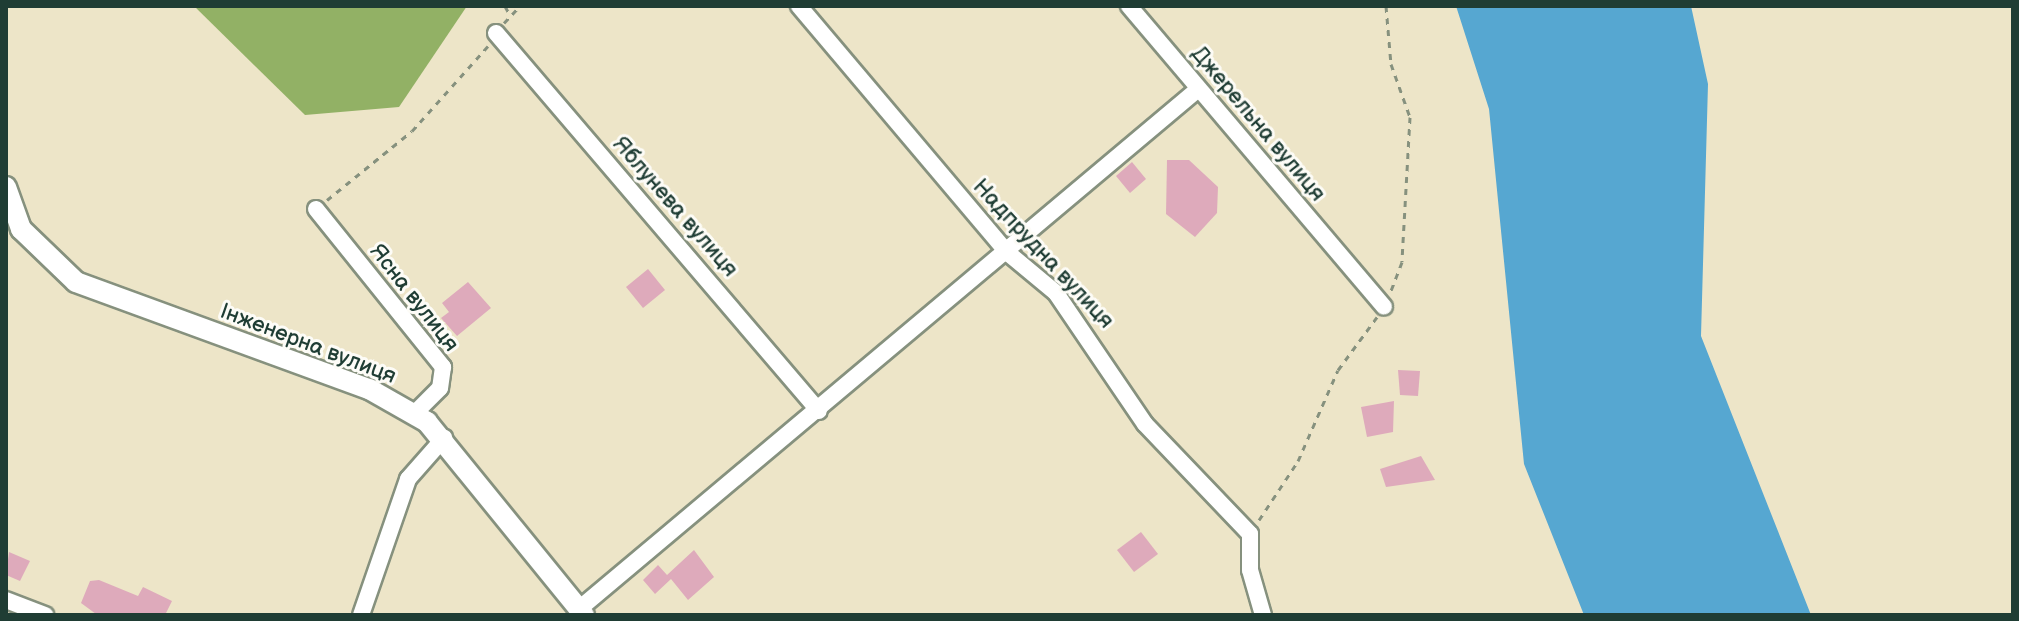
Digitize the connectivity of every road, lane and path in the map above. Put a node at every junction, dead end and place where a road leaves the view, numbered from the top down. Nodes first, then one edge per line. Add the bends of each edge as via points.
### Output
1 (505, 6) edge
2 (520, 6) edge
3 (799, 6) edge
4 (1129, 6) edge
5 (510, 15) junction
6 (496, 33) junction
7 (1196, 91) junction
8 (7, 205) edge
9 (316, 209) joint
10 (1008, 253) junction
11 (1384, 307) dead end
12 (819, 411) junction
13 (414, 414) junction
14 (444, 438) junction
15 (6, 600) edge
16 (582, 612) edge
17 (45, 615) edge
18 (361, 615) edge
19 (1263, 615) edge

1 - 5 path
2 - 5 path
3 - 10 street, Надпрудна вулиця
4 - 7 street, Джерельна вулиця
5 - 6 path
6 - 9 path via 470,74 412,131
6 - 12 street, Яблунева вулиця
7 - 10 street
7 - 11 street, Джерельна вулиця
8 - 13 street, Інженерна вулиця via 37,250 76,282 369,389
9 - 13 street, Ясна вулиця via 443,367 440,388
10 - 12 street
10 - 19 street, Надпрудна вулиця via 1056,293 1145,424 1250,534 1250,570
12 - 16 street
13 - 14 street, Інженерна вулиця
14 - 16 street, Інженерна вулиця
14 - 18 street via 408,479
15 - 17 street

